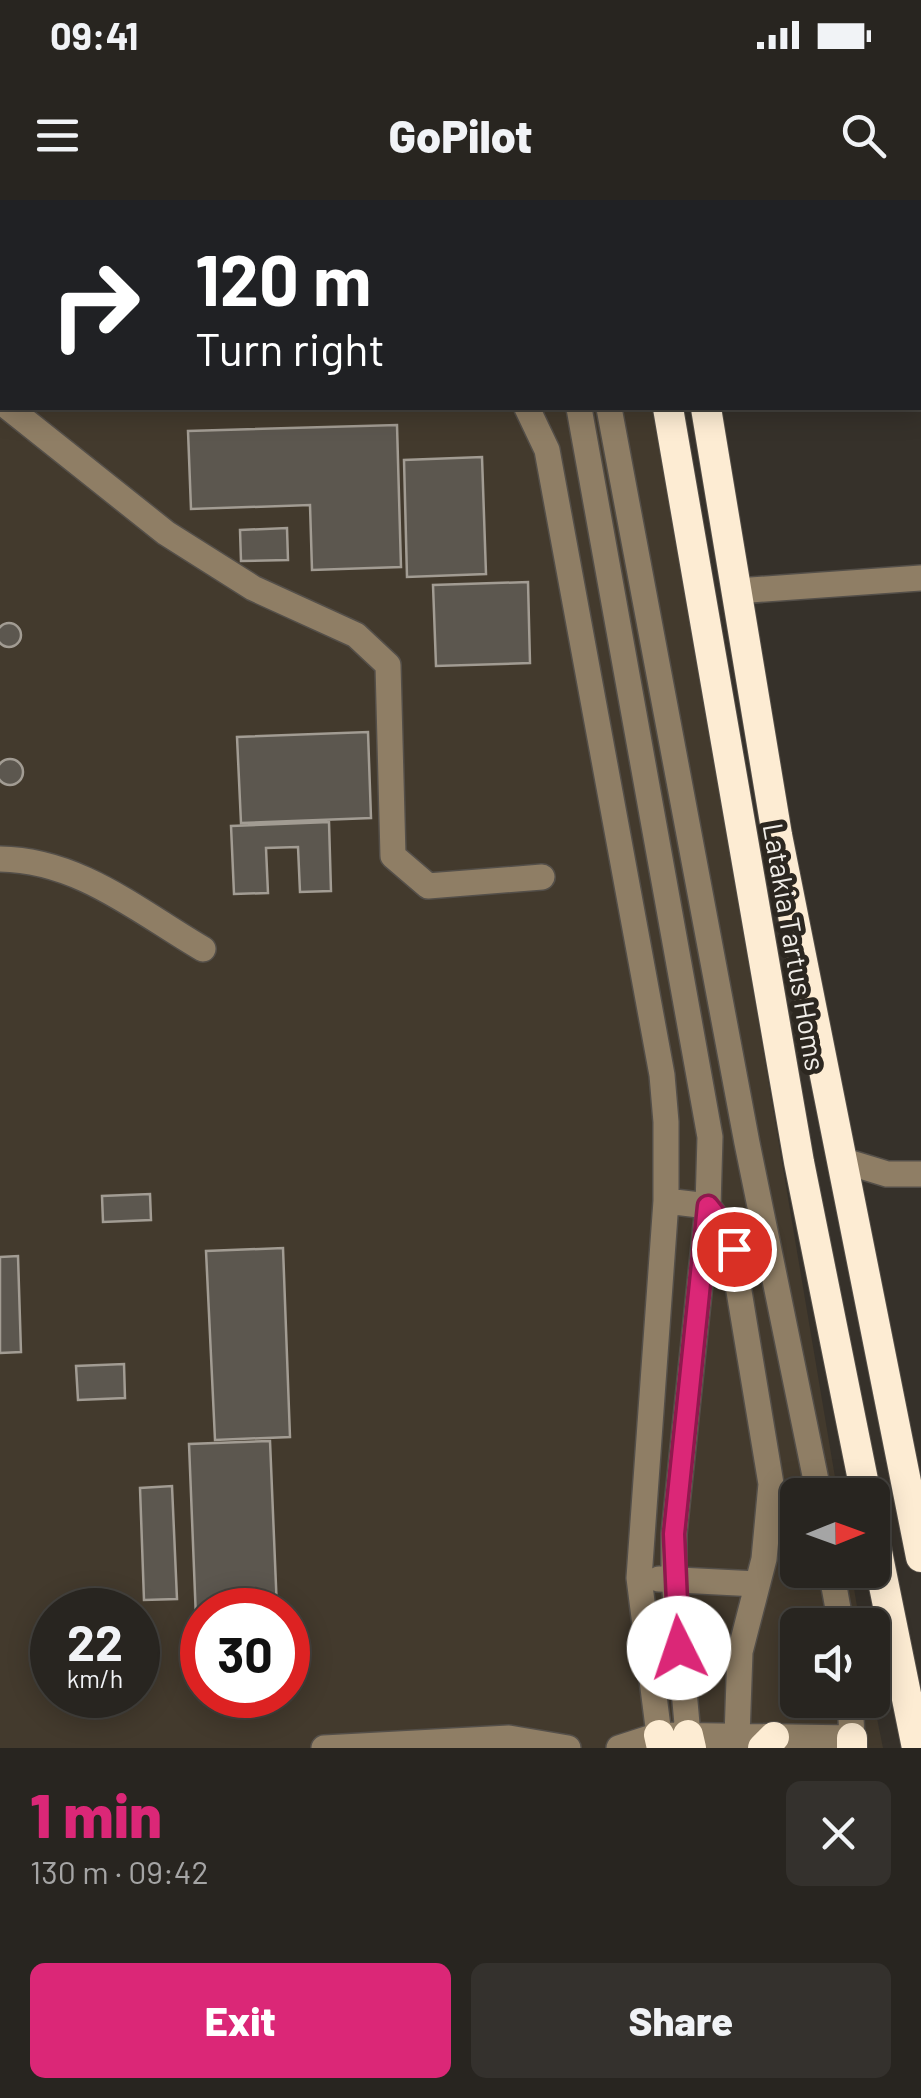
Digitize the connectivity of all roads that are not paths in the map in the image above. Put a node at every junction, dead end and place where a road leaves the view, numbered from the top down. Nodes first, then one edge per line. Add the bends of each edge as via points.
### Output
1 (12, 410) edge
2 (528, 410) edge
3 (579, 410) edge
4 (609, 410) edge
5 (668, 410) edge
6 (706, 410) edge
7 (921, 578) edge
8 (736, 590) junction
9 (0, 859) edge
10 (542, 877) dead end
11 (203, 949) dead end
12 (841, 1160) junction
13 (921, 1174) edge
14 (666, 1201) junction
15 (708, 1206) junction
16 (816, 1478) edge
17 (863, 1478) edge
18 (780, 1507) edge
19 (770, 1509) junction
20 (921, 1556) edge
21 (639, 1578) junction
22 (674, 1580) junction
23 (757, 1584) junction
24 (884, 1588) edge
25 (851, 1718) edge
26 (675, 1741) edge
27 (773, 1741) edge
28 (852, 1743) edge
29 (324, 1748) edge
30 (568, 1748) edge
31 (619, 1748) edge
32 (917, 1748) edge

1 - 10 street via 166,533 253,588 356,635 388,665 393,856 428,886
2 - 14 street via 546,450 662,1075
3 - 15 street via 705,1096
4 - 16 street
5 - 17 highway, Latakia Tartus Homs via 799,1162
6 - 8 highway
7 - 8 street
8 - 12 highway
9 - 11 street via 30,859 97,882
12 - 13 street via 887,1174
12 - 20 highway
14 - 15 street
14 - 21 street
15 - 19 street via 737,1260
15 - 22 street
18 - 19 street
19 - 23 street
21 - 22 street
21 - 26 street
22 - 23 street
22 - 26 street
23 - 27 street via 740,1652
24 - 32 highway
25 - 28 street
26 - 27 street
26 - 31 street
27 - 28 street
29 - 30 street via 508,1738

